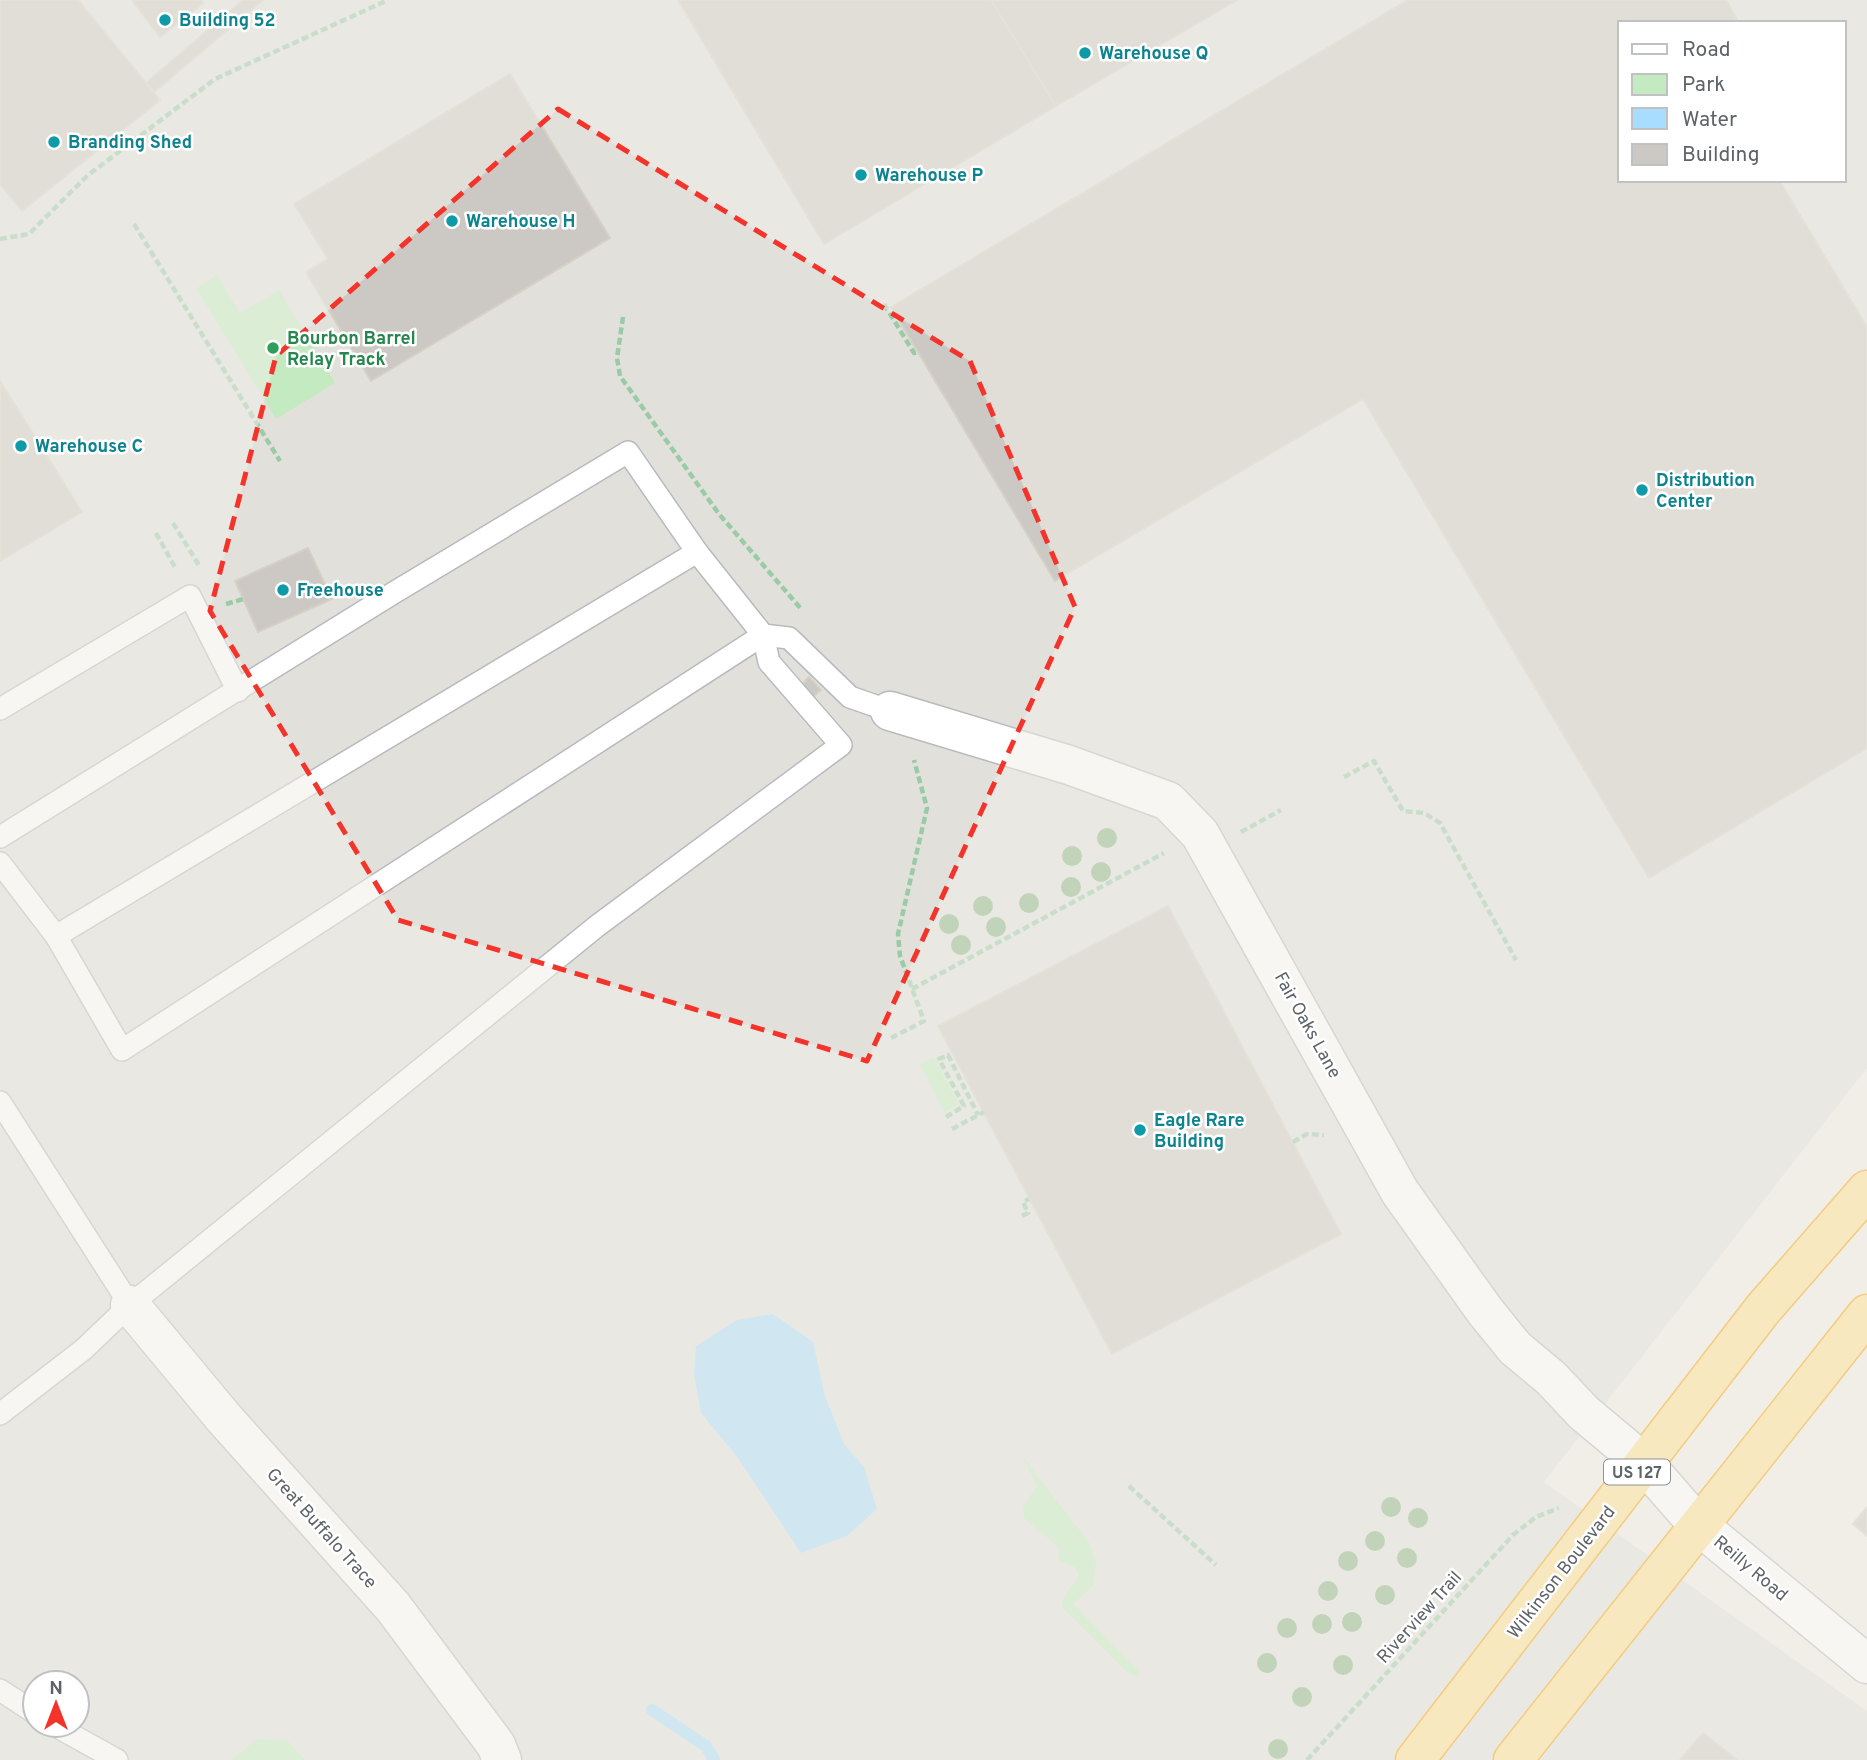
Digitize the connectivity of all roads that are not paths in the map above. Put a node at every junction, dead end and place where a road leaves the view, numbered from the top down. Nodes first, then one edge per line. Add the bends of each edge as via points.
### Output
1 (697, 552) junction
2 (763, 635) junction
3 (238, 691) junction
4 (0, 709) edge
5 (890, 711) joint
6 (0, 837) edge
7 (0, 863) edge
8 (56, 936) junction
9 (0, 1102) edge
10 (1867, 1189) edge
11 (130, 1305) junction
12 (1867, 1314) edge
13 (0, 1414) edge
14 (1644, 1463) junction
15 (1697, 1524) junction
16 (1867, 1664) edge
17 (0, 1690) edge
18 (21, 1704) edge
19 (76, 1751) edge
20 (117, 1760) edge
21 (502, 1760) edge
22 (1415, 1760) edge
23 (1513, 1760) edge

1 - 2 lane
1 - 3 lane via 628,452
1 - 8 lane
2 - 5 lane via 789,638 850,697
2 - 8 lane via 122,1050
2 - 11 lane via 769,662 841,745 597,926
3 - 4 lane via 190,596
3 - 6 lane
5 - 14 street, Fair Oaks Lane via 1069,765 1168,801 1217,835 1400,1192 1515,1348
7 - 8 lane
9 - 11 lane
10 - 14 highway, Wilkinson Boulevard / US 127 via 1763,1309
11 - 13 lane via 84,1349
11 - 21 street, Great Buffalo Trace via 223,1417 393,1606 496,1745
12 - 15 highway
14 - 15 street, Reilly Road
14 - 22 highway, Wilkinson Boulevard / US 127
15 - 16 street, Reilly Road
15 - 23 highway
17 - 18 lane
19 - 20 lane

